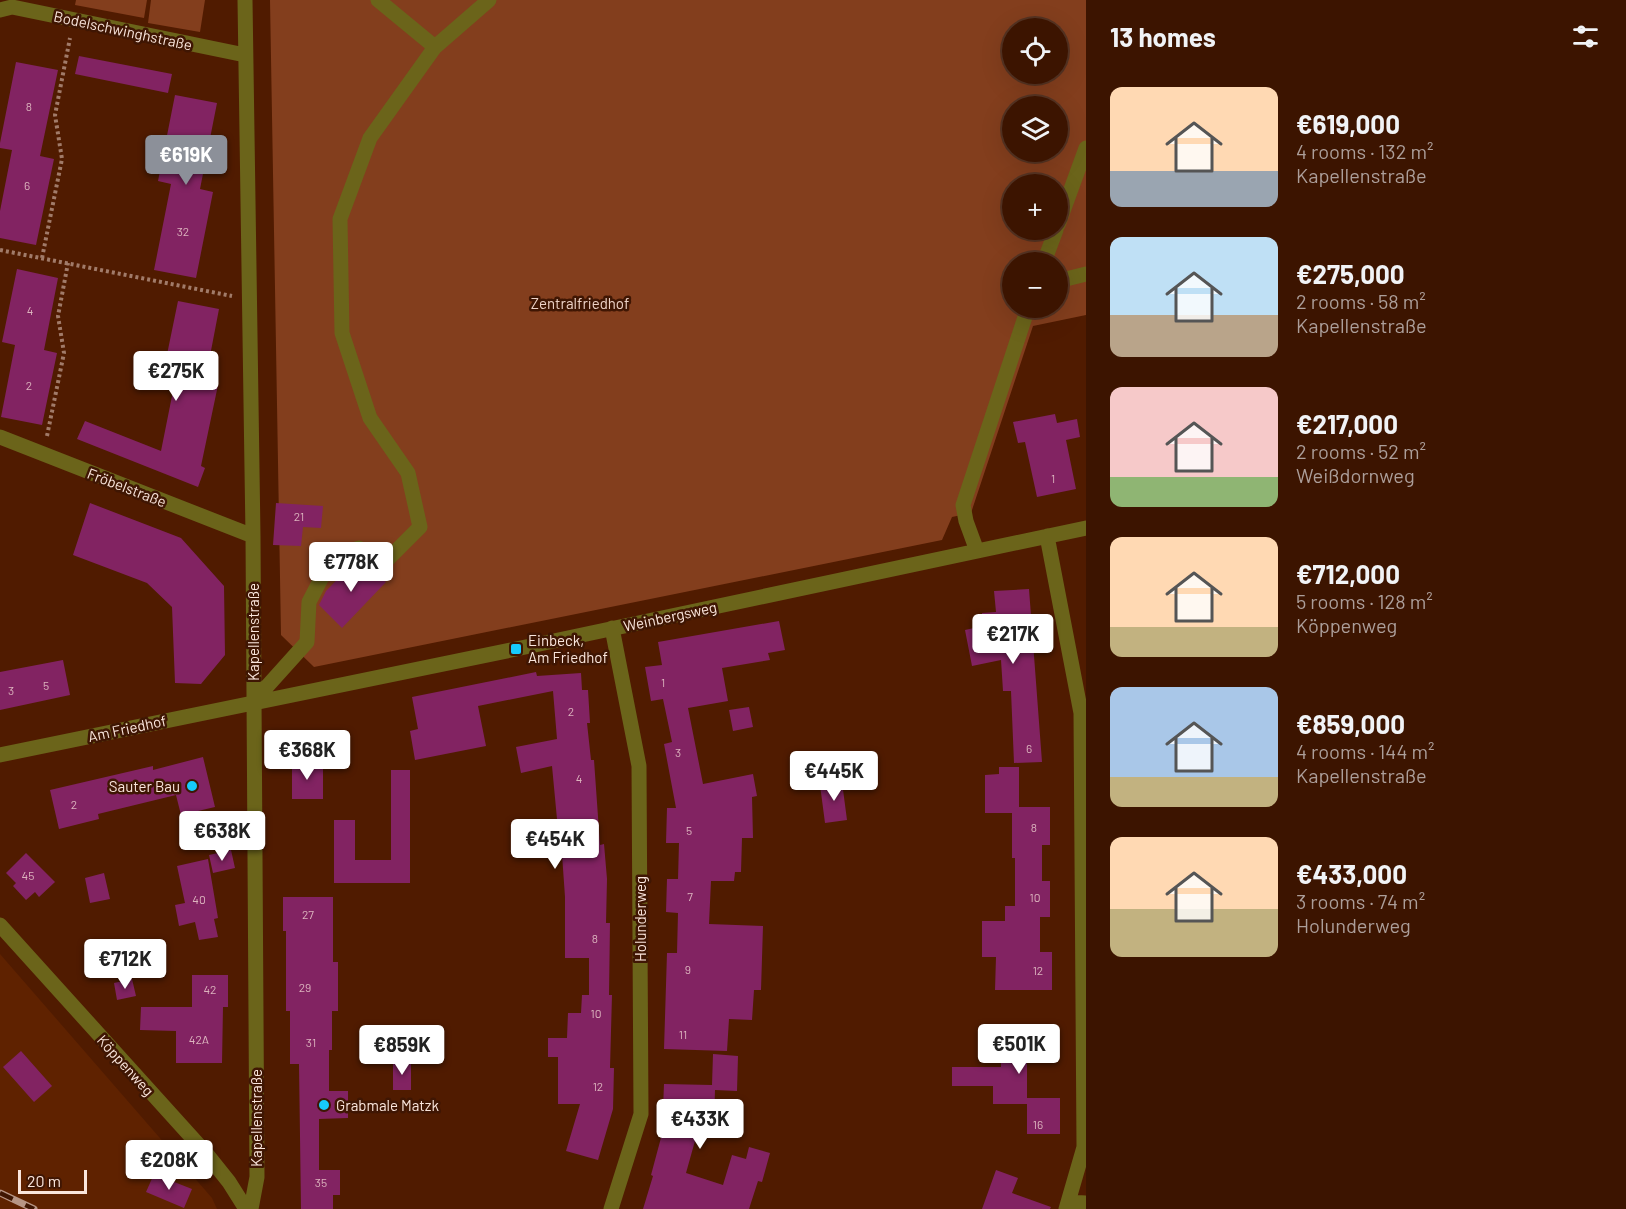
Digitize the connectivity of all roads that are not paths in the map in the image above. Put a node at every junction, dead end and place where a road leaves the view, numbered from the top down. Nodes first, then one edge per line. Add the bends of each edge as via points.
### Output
1 (245, 0) edge
2 (378, 0) edge
3 (489, 0) edge
4 (0, 10) edge
5 (435, 47) junction
6 (245, 55) junction
7 (1086, 148) edge
8 (1068, 197) edge
9 (1086, 274) edge
10 (1068, 278) edge
11 (1025, 318) edge
12 (0, 437) edge
13 (1086, 528) edge
14 (253, 536) junction
15 (1047, 536) junction
16 (977, 551) junction
17 (612, 628) junction
18 (253, 702) junction
19 (0, 755) edge
20 (0, 925) edge
21 (1086, 1203) edge
22 (1068, 1206) edge
23 (246, 1209) edge
24 (251, 1209) edge
25 (611, 1209) edge

1 - 6 street, Kapellenstraße
2 - 5 street
3 - 5 street
4 - 6 street, Bodelschwinghstraße via 12,7
5 - 18 street via 370,138 340,219 342,333 370,418 408,472 420,527 382,565 359,548 332,558 309,602 307,642
6 - 14 street, Kapellenstraße
7 - 8 street
9 - 10 street
11 - 16 street via 963,505
12 - 14 street, Fröbelstraße
13 - 15 street, Weinbergsweg
14 - 18 street, Kapellenstraße
15 - 16 street, Weinbergsweg
15 - 22 street via 1081,713 1084,1147
16 - 17 street, Weinbergsweg
17 - 18 street, Weinbergsweg
17 - 25 street, Holunderweg via 639,766 642,1114
18 - 19 street, Am Friedhof
18 - 24 street, Kapellenstraße via 257,1177
20 - 23 street, Köppenweg via 205,1152
21 - 22 street

